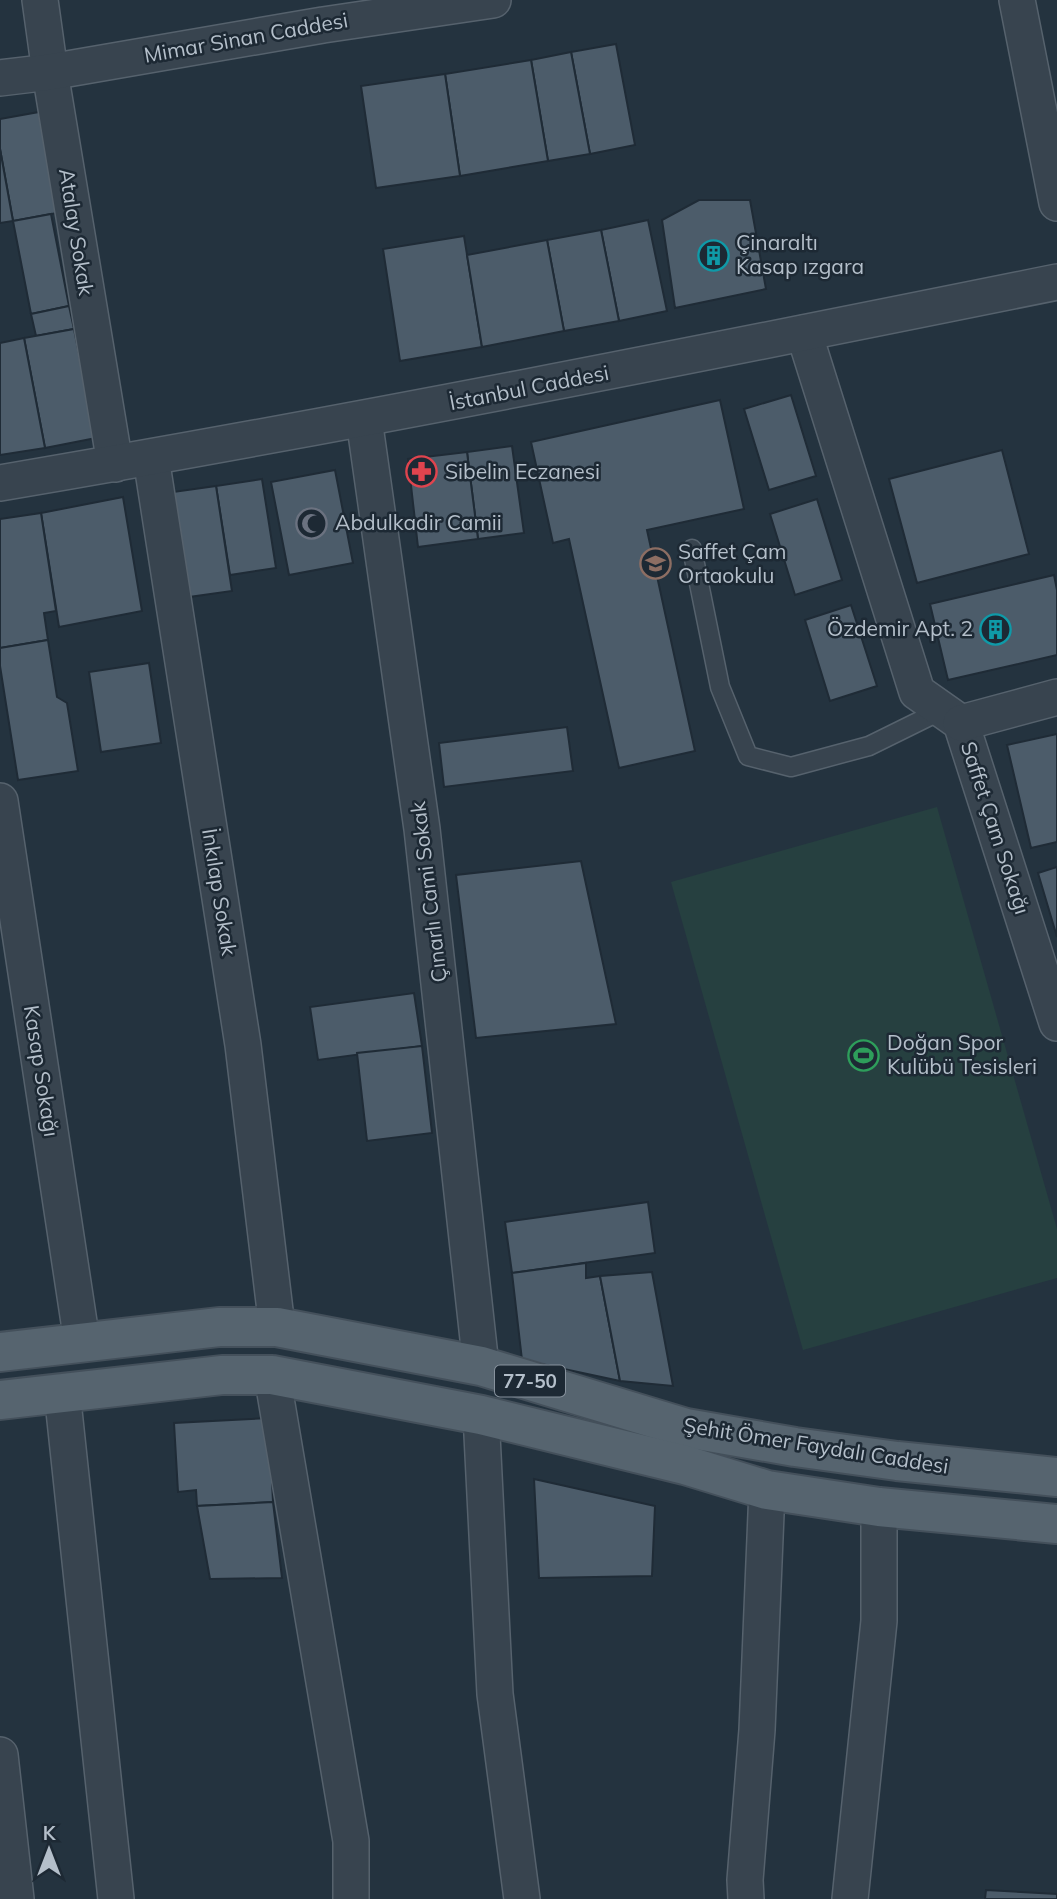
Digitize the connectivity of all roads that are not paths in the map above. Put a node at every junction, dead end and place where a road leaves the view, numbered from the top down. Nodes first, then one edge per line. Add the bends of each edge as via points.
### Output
1 (40, 0) edge
2 (493, 0) edge
3 (1017, 0) edge
4 (321, 12) edge
5 (50, 72) junction
6 (0, 78) edge
7 (1057, 203) edge
8 (1057, 282) edge
9 (804, 333) junction
10 (364, 419) junction
11 (151, 458) junction
12 (115, 464) junction
13 (0, 483) edge
14 (692, 549) dead end
15 (1057, 697) edge
16 (952, 716) junction
17 (0, 801) edge
18 (1057, 1023) edge
19 (277, 1327) junction
20 (82, 1342) junction
21 (0, 1352) edge
22 (481, 1366) junction
23 (272, 1375) junction
24 (62, 1392) junction
25 (0, 1400) edge
26 (481, 1415) junction
27 (1057, 1477) edge
28 (767, 1490) junction
29 (879, 1507) junction
30 (1057, 1524) edge
31 (0, 1755) edge
32 (16, 1899) edge
33 (116, 1899) edge
34 (351, 1899) edge
35 (522, 1899) edge
36 (746, 1899) edge
37 (850, 1899) edge

1 - 5 street, Atalay Sokak
2 - 4 street, Mimar Sinan Caddesi
3 - 7 street
4 - 5 street, Mimar Sinan Caddesi
5 - 6 street, Mimar Sinan Caddesi
5 - 12 street, Atalay Sokak
8 - 9 street, İstanbul Caddesi
9 - 10 street, İstanbul Caddesi
9 - 16 street via 916,692
10 - 11 street, İstanbul Caddesi
10 - 22 street, Çınarlı Cami Sokak via 422,829
11 - 12 street, İstanbul Caddesi
11 - 19 street, İnkılap Sokak via 243,1045
12 - 13 street, İstanbul Caddesi
14 - 16 lane via 720,687 748,756 791,767 869,746
15 - 16 street
16 - 18 street, Saffet Çam Sokağı
17 - 20 street, Kasap Sokağı
19 - 20 main road, Şehit Ömer Faydalı Caddesi / 77-50 via 219,1327
19 - 22 main road, Şehit Ömer Faydalı Caddesi / 77-50
20 - 21 main road, Şehit Ömer Faydalı Caddesi / 77-50
22 - 27 main road, Şehit Ömer Faydalı Caddesi / 77-50 via 686,1428 897,1461
23 - 24 main road, Şehit Ömer Faydalı Caddesi / 77-50 via 222,1375
23 - 26 main road, Şehit Ömer Faydalı Caddesi / 77-50
23 - 34 street via 351,1841
24 - 25 main road, Şehit Ömer Faydalı Caddesi / 77-50
24 - 33 street
26 - 28 main road, Şehit Ömer Faydalı Caddesi / 77-50
26 - 35 street via 495,1694
28 - 29 main road, Şehit Ömer Faydalı Caddesi / 77-50
28 - 36 street
29 - 30 main road, Şehit Ömer Faydalı Caddesi / 77-50
29 - 37 street via 879,1621
31 - 32 street

